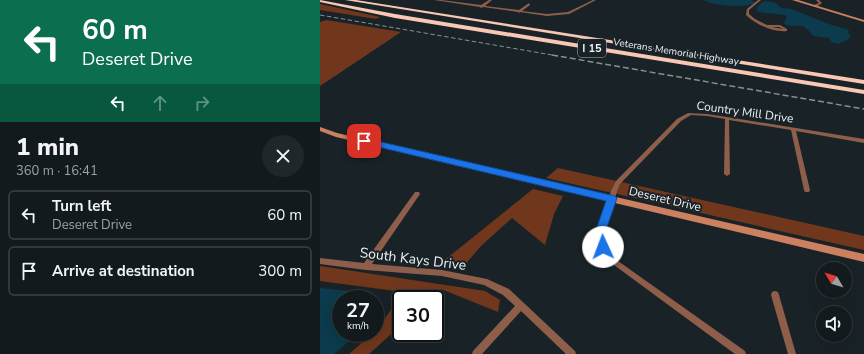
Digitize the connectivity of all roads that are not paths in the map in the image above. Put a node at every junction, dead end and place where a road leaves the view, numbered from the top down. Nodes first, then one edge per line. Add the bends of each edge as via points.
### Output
1 (347, 0) edge
2 (435, 0) edge
3 (491, 0) edge
4 (594, 0) edge
5 (760, 0) edge
6 (794, 0) edge
7 (817, 0) edge
8 (320, 1) edge
9 (529, 4) dead end
10 (815, 6) junction
11 (481, 7) junction
12 (519, 12) junction
13 (864, 21) edge
14 (770, 26) dead end
15 (864, 82) edge
16 (864, 92) edge
17 (726, 118) junction
18 (320, 129) edge
19 (793, 129) junction
20 (864, 141) edge
21 (727, 174) dead end
22 (807, 190) dead end
23 (416, 194) dead end
24 (612, 198) junction
25 (864, 258) edge
26 (320, 261) edge
27 (366, 267) junction
28 (775, 295) dead end
29 (520, 306) junction
30 (476, 354) edge
31 (572, 354) edge
32 (742, 354) edge
33 (792, 354) edge

1 - 15 highway, Veterans Memorial Highway / I 15
2 - 11 street
3 - 11 street
4 - 12 street via 562,14 547,16
5 - 14 street via 747,12 748,16
6 - 10 street
7 - 10 street via 820,3
8 - 16 highway, Veterans Memorial Highway / I 15 via 395,16
9 - 12 street
10 - 13 street
11 - 12 street
17 - 19 street, Country Mill Drive
17 - 21 street
17 - 24 street, Country Mill Drive via 690,114 679,120 618,183
18 - 24 street, Deseret Drive via 336,135
19 - 20 street, Country Mill Drive
19 - 22 street
23 - 27 street
24 - 25 street, Deseret Drive
24 - 32 street, Country Mill Drive via 601,230 603,247 616,263
26 - 27 street, South Kays Drive
27 - 29 street, South Kays Drive via 442,273 484,282 506,292
28 - 33 street
29 - 30 street
29 - 31 street, South Kays Drive

